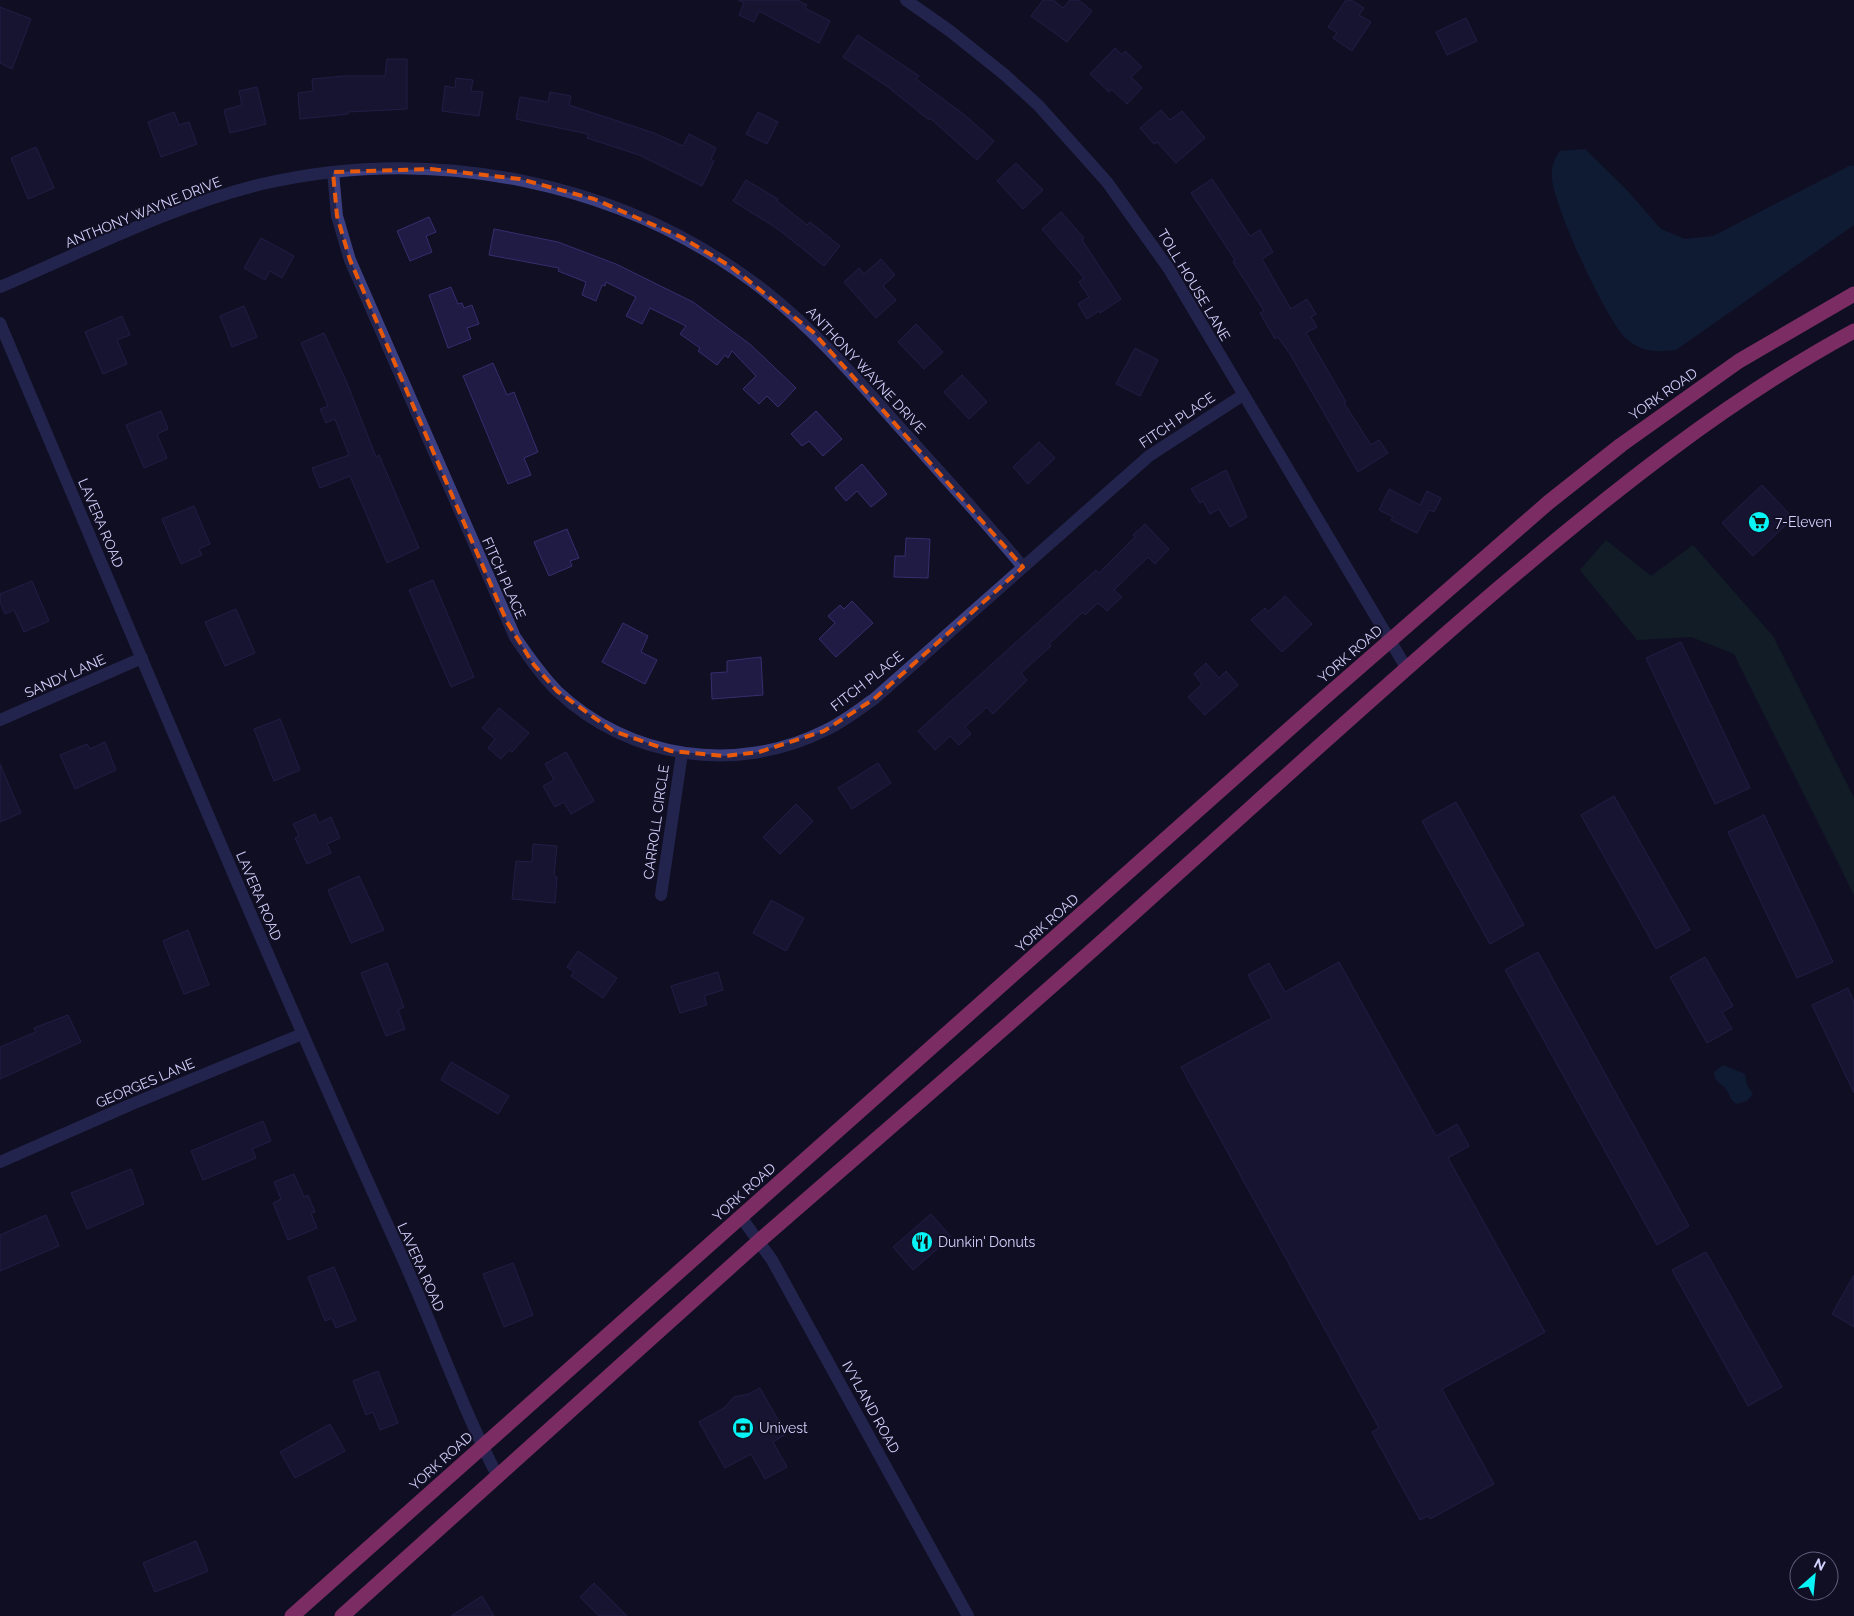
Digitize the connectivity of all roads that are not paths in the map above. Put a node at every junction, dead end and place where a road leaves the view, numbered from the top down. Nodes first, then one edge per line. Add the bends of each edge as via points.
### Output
1 (906, 0) edge
2 (333, 172) junction
3 (0, 287) edge
4 (1854, 294) edge
5 (0, 322) edge
6 (1854, 330) edge
7 (1243, 395) junction
8 (1023, 567) junction
9 (1390, 641) junction
10 (142, 658) junction
11 (1407, 669) junction
12 (0, 720) edge
13 (682, 754) junction
14 (661, 895) dead end
15 (302, 1034) junction
16 (0, 1162) edge
17 (742, 1217) junction
18 (758, 1242) junction
19 (482, 1446) junction
20 (498, 1477) junction
21 (292, 1616) edge
22 (342, 1616) edge
23 (968, 1616) edge

1 - 7 street, TOLL HOUSE LANE via 1005,75 1038,105 1088,160 1169,269
2 - 3 street, ANTHONY WAYNE DRIVE via 301,176 220,196
2 - 8 street, ANTHONY WAYNE DRIVE via 431,169 520,179 594,199 644,218 681,237 730,266 814,332
2 - 13 street, FITCH PLACE via 337,216 350,260 515,637 534,666 584,713 612,731
4 - 9 highway, YORK ROAD via 1739,361 1627,440 1550,502
5 - 10 street, LAVERA ROAD
6 - 11 highway via 1763,385 1640,471 1569,528
7 - 8 street, FITCH PLACE via 1148,456
7 - 9 street, TOLL HOUSE LANE
8 - 13 street, FITCH PLACE via 874,699 843,721 792,744 759,752 725,756
9 - 11 street, TOLL HOUSE LANE
9 - 17 highway, YORK ROAD
10 - 12 street, SANDY LANE
10 - 15 street, LAVERA ROAD
11 - 18 highway via 1139,909
13 - 14 street, CARROLL CIRCLE
15 - 16 street, GEORGES LANE
15 - 19 street, LAVERA ROAD
17 - 18 street, IVYLAND ROAD
17 - 19 highway, YORK ROAD
18 - 20 highway
18 - 23 street, IVYLAND ROAD via 772,1260
19 - 20 street, LAVERA ROAD
19 - 21 highway, YORK ROAD
20 - 22 highway

